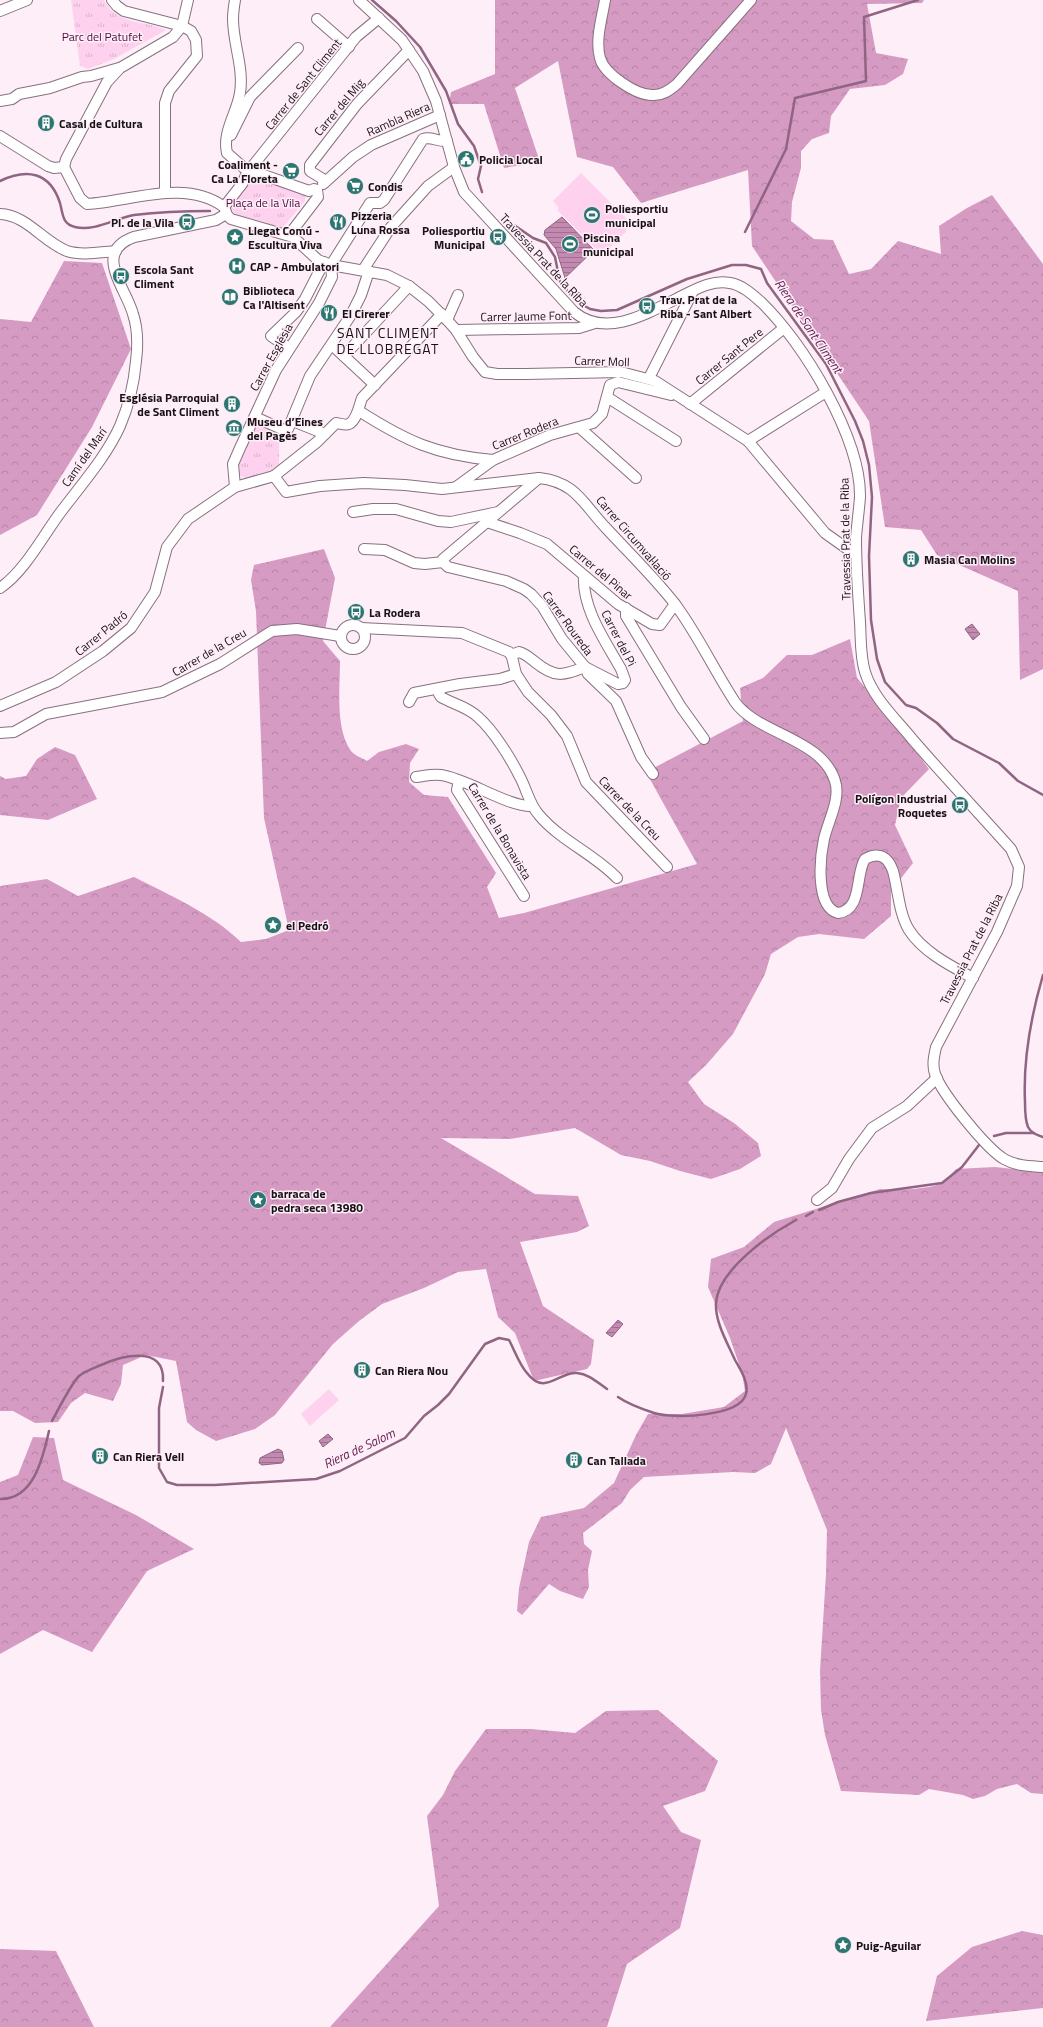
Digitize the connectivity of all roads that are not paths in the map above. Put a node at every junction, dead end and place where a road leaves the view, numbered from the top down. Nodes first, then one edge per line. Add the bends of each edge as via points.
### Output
1 (28, 0) edge
2 (112, 0) edge
3 (188, 0) edge
4 (235, 0) edge
5 (359, 0) edge
6 (605, 0) edge
7 (751, 0) edge
8 (0, 11) edge
9 (379, 18) junction
10 (317, 19) dead end
11 (182, 26) junction
12 (349, 47) junction
13 (298, 48) dead end
14 (410, 50) junction
15 (120, 68) junction
16 (91, 76) junction
17 (101, 92) junction
18 (0, 100) edge
19 (440, 115) junction
20 (0, 136) edge
21 (447, 140) junction
22 (226, 145) junction
23 (64, 167) junction
24 (454, 167) junction
25 (251, 170) junction
26 (326, 181) junction
27 (165, 193) junction
28 (314, 193) junction
29 (225, 210) junction
30 (0, 214) edge
31 (289, 235) junction
32 (116, 251) junction
33 (327, 263) junction
34 (366, 270) junction
35 (409, 286) junction
36 (693, 290) junction
37 (458, 295) dead end
38 (445, 317) junction
39 (595, 323) junction
40 (784, 328) junction
41 (456, 330) junction
42 (332, 345) junction
43 (289, 348) junction
44 (344, 356) junction
45 (649, 378) junction
46 (375, 385) junction
47 (826, 392) junction
48 (607, 397) junction
49 (679, 397) junction
50 (690, 404) junction
51 (359, 411) junction
52 (255, 416) junction
53 (293, 420) junction
54 (580, 428) junction
55 (325, 434) junction
56 (748, 440) junction
57 (676, 441) dead end
58 (493, 460) junction
59 (274, 476) junction
60 (539, 478) junction
61 (636, 478) dead end
62 (519, 481) junction
63 (235, 487) junction
64 (456, 487) junction
65 (521, 493) junction
66 (353, 512) dead end
67 (499, 512) junction
68 (487, 522) junction
69 (364, 549) dead end
70 (856, 555) junction
71 (443, 562) junction
72 (584, 576) junction
73 (0, 588) edge
74 (675, 604) junction
75 (626, 608) junction
76 (361, 628) junction
77 (340, 636) junction
78 (511, 655) junction
79 (585, 667) junction
80 (516, 674) junction
81 (441, 688) junction
82 (409, 702) dead end
83 (0, 706) edge
84 (0, 733) edge
85 (704, 739) dead end
86 (653, 774) dead end
87 (416, 777) dead end
88 (462, 782) junction
89 (532, 806) junction
90 (667, 866) dead end
91 (617, 878) dead end
92 (524, 896) dead end
93 (973, 978) junction
94 (937, 1078) junction
95 (1043, 1167) edge
96 (817, 1200) dead end

1 - 8 street
2 - 11 street via 124,11
3 - 11 street
4 - 22 street via 233,18 240,64 240,84
5 - 9 street, Travessia Prat de la Riba
6 - 7 street via 598,45 601,61 619,80 633,89 653,95 666,92 677,84
9 - 12 street, Carrer de Sant Climent via 361,32
9 - 14 street, Travessia Prat de la Riba
10 - 12 street
11 - 15 street via 173,37
11 - 27 street via 194,35 198,52 170,91 165,104
12 - 25 street, Carrer de Sant Climent
13 - 22 street via 250,97
14 - 19 street, Travessia Prat de la Riba via 428,82
14 - 26 street, Carrer del Mig via 357,104 310,165 310,171
15 - 16 street
15 - 17 street
16 - 17 street via 97,80
16 - 18 street via 19,94 12,99
17 - 23 street
19 - 21 street, Travessia Prat de la Riba
19 - 26 street, Rambla Riera via 374,143 353,157
20 - 23 street via 48,166
21 - 24 street, Travessia Prat de la Riba
21 - 33 street via 439,142 422,138 384,200 370,204
22 - 25 street via 229,156
23 - 27 street via 80,198 87,204
24 - 34 street via 428,186 391,227
24 - 39 street, Travessia Prat de la Riba via 470,200 574,312
25 - 28 street
25 - 29 street
26 - 28 street, Rambla Riera
27 - 29 street via 199,196
28 - 31 street, Rambla Riera
29 - 31 street via 231,219
29 - 32 street via 211,221 134,237 124,241
30 - 32 street via 19,219 65,250 75,253
31 - 33 street via 299,241 314,257
32 - 73 street, Camí del Marí via 114,272 131,305 138,342 135,376 125,413 108,447 24,564
33 - 34 street, Carrer Moll
33 - 43 street, Carrer Església via 332,277 319,303
33 - 43 street via 296,312 271,336
34 - 35 street, Carrer Moll
34 - 42 street via 361,295
35 - 38 street, Carrer Moll
35 - 44 street
36 - 39 street, Travessia Prat de la Riba via 630,319
36 - 40 street, Travessia Prat de la Riba via 721,282 740,286 763,304
36 - 45 street
37 - 38 street
38 - 41 street, Carrer Moll
38 - 46 street
39 - 41 street, Carrer Jaume Font via 579,328
40 - 47 street, Travessia Prat de la Riba
40 - 50 street, Carrer Sant Pere
41 - 45 street, Carrer Moll via 477,364 491,374 621,372
42 - 44 street
42 - 53 street via 310,376
43 - 52 street, Carrer Església via 268,384
44 - 46 street
45 - 49 street, Carrer Moll
46 - 51 street via 362,398
47 - 56 street
47 - 70 street, Travessia Prat de la Riba via 841,421 857,468 860,497
48 - 49 street, Carrer Rodera via 610,385 618,382
48 - 54 street, Carrer Rodera via 600,418
48 - 57 street
49 - 50 street, Carrer Moll
50 - 56 street, Carrer Moll
51 - 55 street via 349,424 336,423
51 - 58 street via 397,435 425,446 460,457
52 - 53 street via 284,430 288,429
52 - 63 street, Carrer Església via 235,460
53 - 55 street
54 - 58 street, Carrer Rodera via 550,435
54 - 61 street
55 - 59 street
56 - 70 street, Carrer Moll via 825,533
58 - 64 street, Carrer Rodera
59 - 63 street, Carrer Padró
59 - 64 street, Carrer Circumval·lació via 286,492 352,484 390,484 442,489
60 - 62 street, Carrer Circumval·lació
60 - 65 street
60 - 74 street, Carrer Circumval·lació via 558,481 580,496
62 - 64 street, Carrer Circumval·lació
62 - 65 street via 523,487
63 - 83 street, Carrer Padró via 188,519 173,536 164,553 155,592 131,628 103,651 56,682
65 - 67 street
66 - 67 street via 374,509 396,510 451,522
67 - 68 street
68 - 71 street via 443,559
68 - 72 street, Carrer del Pinar via 547,544
69 - 71 street via 385,550 414,563
70 - 93 street, Travessia Prat de la Riba via 865,672 879,698 1011,849 1018,866 1018,878 1012,899
71 - 79 street, Carrer Roureda via 448,567 511,583 528,592 542,606 562,639
72 - 75 street, Carrer del Pinar
72 - 79 street, Carrer del Pi via 583,587 593,616 625,680 618,684
74 - 75 street via 662,624 656,625
74 - 93 street, Carrer Circumval·lació via 738,705 755,719 813,752 825,763 833,776 836,788 835,801 824,838 821,865 822,889 827,905 838,913 849,908 856,898 860,870 865,859 877,855 884,857 893,871 904,917 912,934 944,962
75 - 85 street, Carrer del Pinar via 626,616 681,707
76 - 77 street via 350,625
76 - 77 street via 366,638 359,648 347,648 341,642
76 - 78 street via 462,633
77 - 84 street, Carrer de la Creu via 296,629 272,631 220,664 162,692 46,714 14,732
78 - 79 street via 519,652 525,654 547,671 557,675
78 - 80 street, Carrer de la Creu
79 - 86 street, Carrer Roureda via 588,674 616,701 641,757
80 - 81 street
80 - 90 street, Carrer de la Creu via 528,692 567,736 582,774 592,789
81 - 82 street via 414,693
81 - 89 street via 441,697 467,709 483,722 515,768
87 - 88 street via 438,774
88 - 89 street via 520,806
88 - 92 street, Carrer de la Bonavista via 457,790
89 - 91 street via 546,823 609,869
93 - 94 street, Travessia Prat de la Riba via 936,1047 934,1062
94 - 95 street, Travessia Prat de la Riba via 958,1108 993,1149 1010,1162
94 - 96 street via 907,1106 872,1128 832,1188

